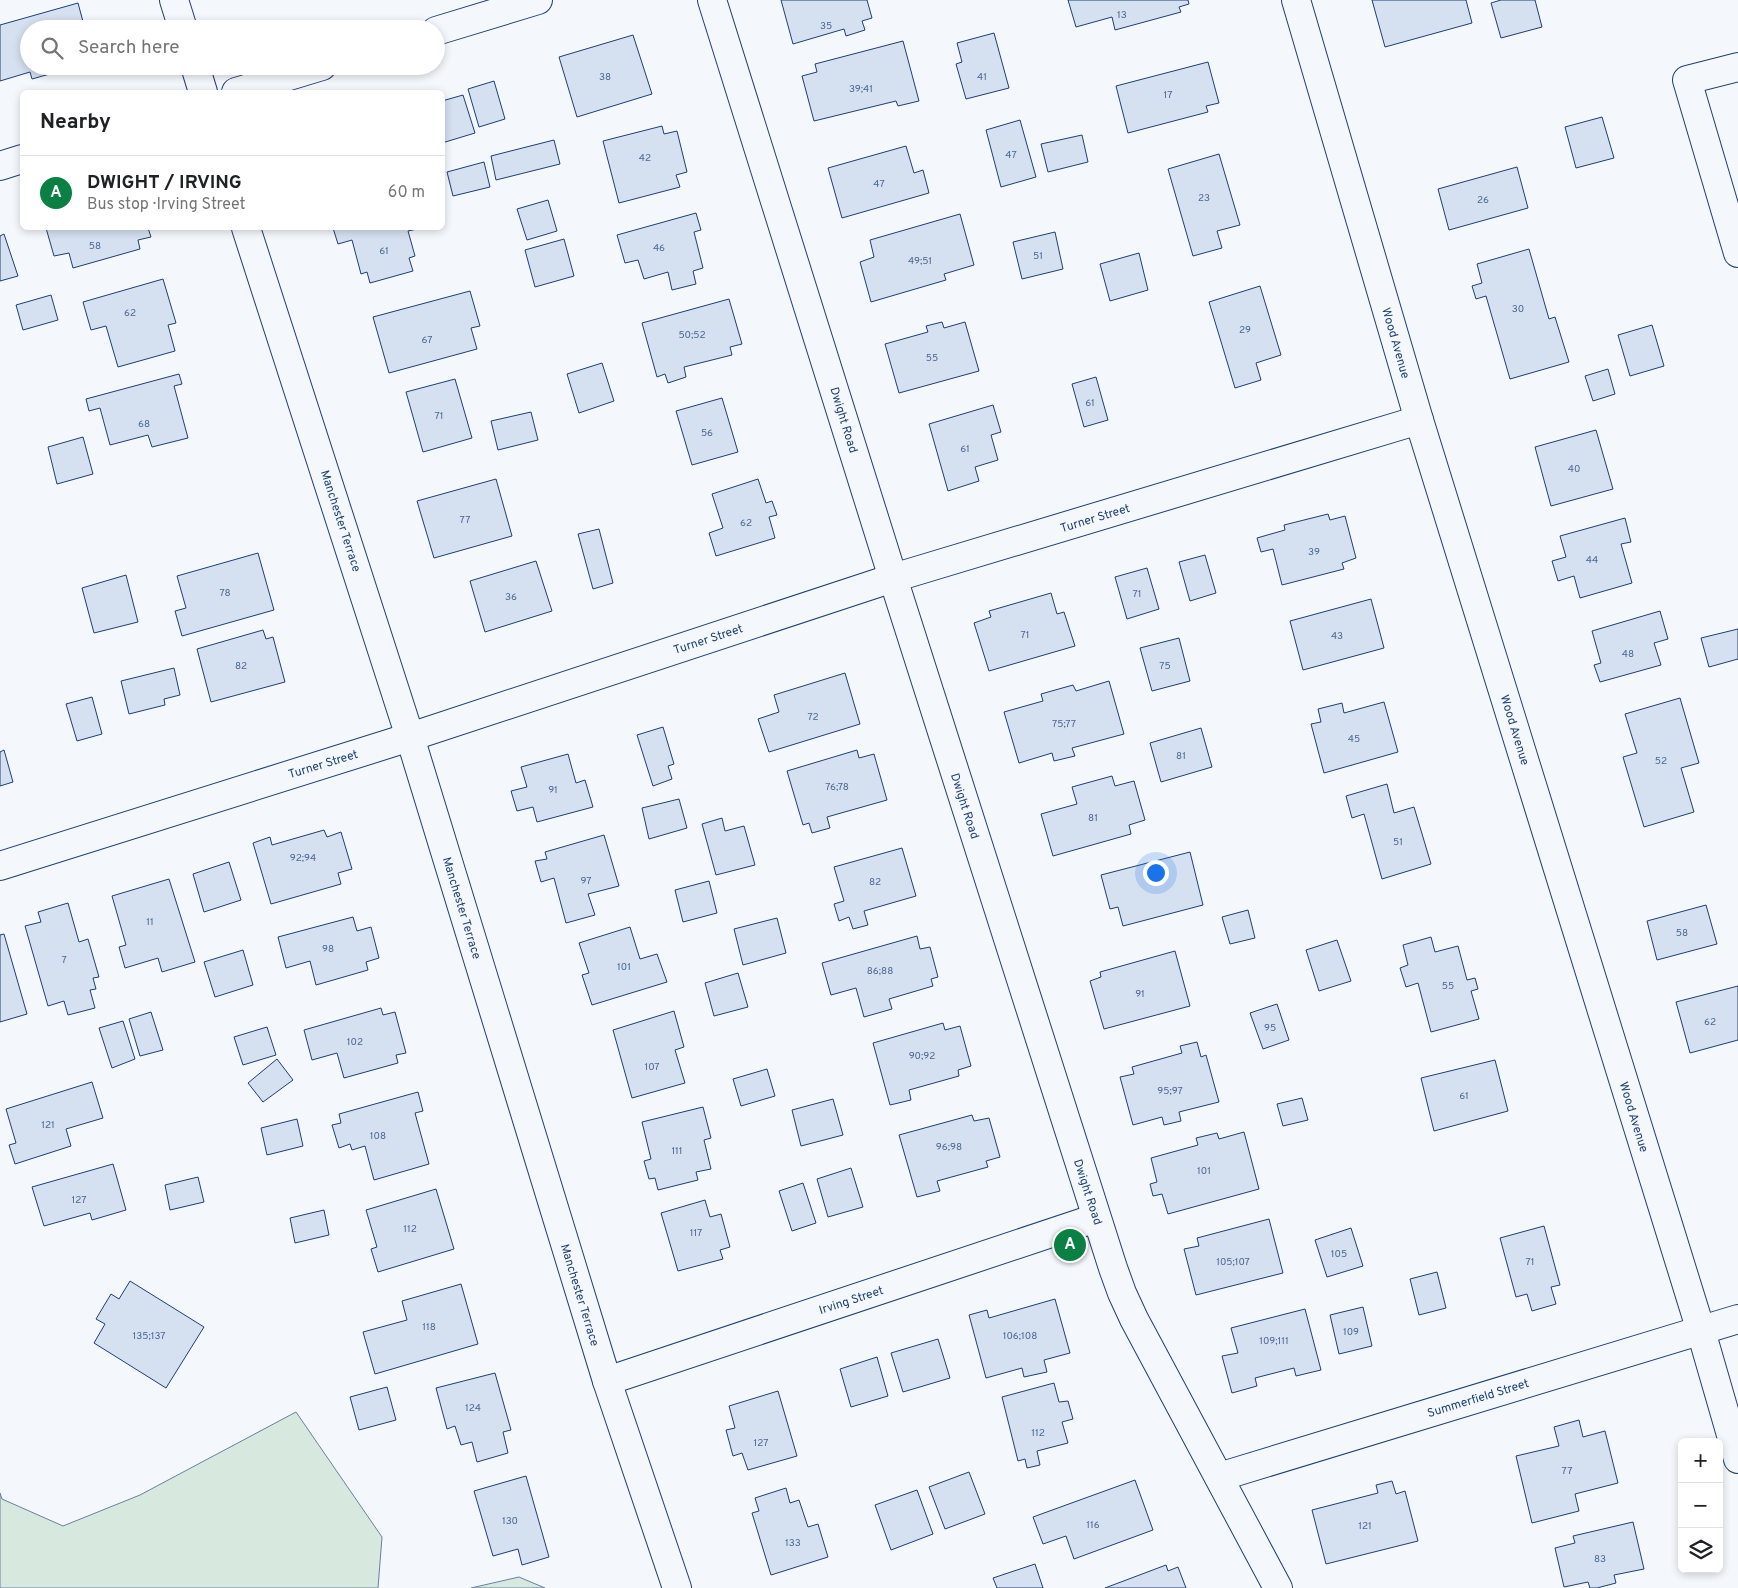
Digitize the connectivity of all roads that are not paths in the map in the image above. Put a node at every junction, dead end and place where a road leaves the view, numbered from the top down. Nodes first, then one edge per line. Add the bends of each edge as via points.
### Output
1 (174, 0) edge
2 (538, 0) edge
3 (712, 0) edge
4 (1296, 0) edge
5 (180, 20) edge
6 (445, 28) edge
7 (1738, 67) edge
8 (198, 75) edge
9 (292, 75) edge
10 (202, 90) edge
11 (243, 90) edge
12 (20, 159) edge
13 (0, 166) edge
14 (247, 230) edge
15 (1738, 254) edge
16 (1419, 420) junction
17 (893, 578) junction
18 (410, 737) junction
19 (0, 866) edge
20 (1096, 1218) junction
21 (1738, 1320) edge
22 (1701, 1331) junction
23 (607, 1381) junction
24 (1738, 1459) edge
25 (1218, 1477) junction
26 (677, 1588) edge
27 (1278, 1588) edge

1 - 5 street
2 - 6 street
3 - 17 street, Dwight Road
4 - 16 street, Wood Avenue
7 - 15 street via 1687,80
8 - 10 street
9 - 11 street
12 - 13 street
14 - 18 street, Manchester Terrace
16 - 17 street, Turner Street
16 - 22 street, Wood Avenue
17 - 18 street, Turner Street
17 - 20 street, Dwight Road
18 - 19 street, Turner Street
18 - 23 street, Manchester Terrace
20 - 23 street, Irving Street
20 - 25 street, Dwight Road via 1122,1293
21 - 22 street, Summerfield Street
22 - 24 street, Wood Avenue
22 - 25 street, Summerfield Street
23 - 26 street, Manchester Terrace
25 - 27 street, Dwight Road

